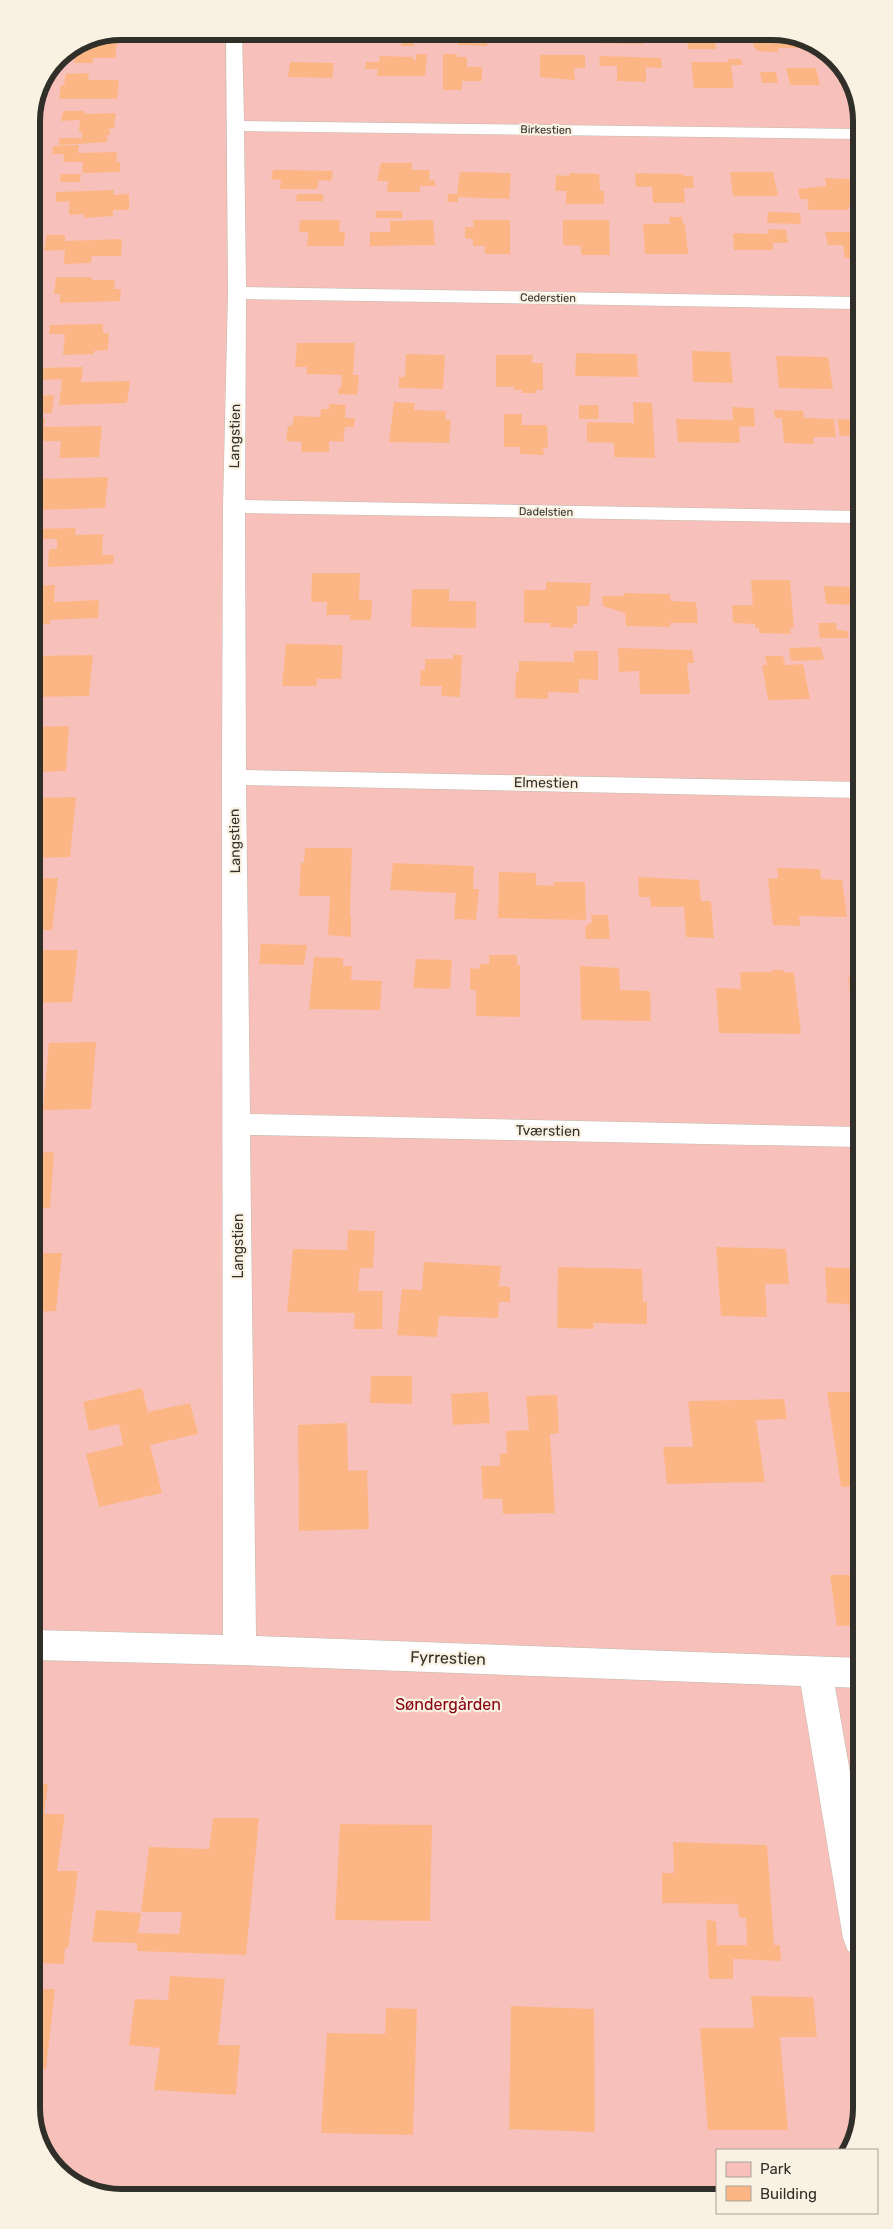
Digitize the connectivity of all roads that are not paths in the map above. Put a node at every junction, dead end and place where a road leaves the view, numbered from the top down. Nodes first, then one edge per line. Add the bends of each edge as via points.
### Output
1 (234, 40) edge
2 (235, 126) junction
3 (853, 134) edge
4 (238, 293) junction
5 (853, 304) edge
6 (234, 506) junction
7 (853, 517) edge
8 (234, 777) junction
9 (853, 790) edge
10 (237, 1124) junction
11 (853, 1137) edge
12 (40, 1644) edge
13 (240, 1650) junction
14 (816, 1673) junction
15 (853, 1673) edge
16 (853, 1891) edge

1 - 2 lane, Langstien
2 - 3 lane, Birkestien
2 - 4 lane, Langstien
4 - 5 lane, Cederstien
4 - 6 lane, Langstien
6 - 7 lane, Dadelstien
6 - 8 lane, Langstien
8 - 9 lane, Elmestien
8 - 10 lane, Langstien
10 - 11 lane, Tværstien
10 - 13 lane, Langstien
12 - 13 lane, Fyrrestien
13 - 14 lane, Fyrrestien
14 - 15 lane, Fyrrestien
14 - 16 lane

